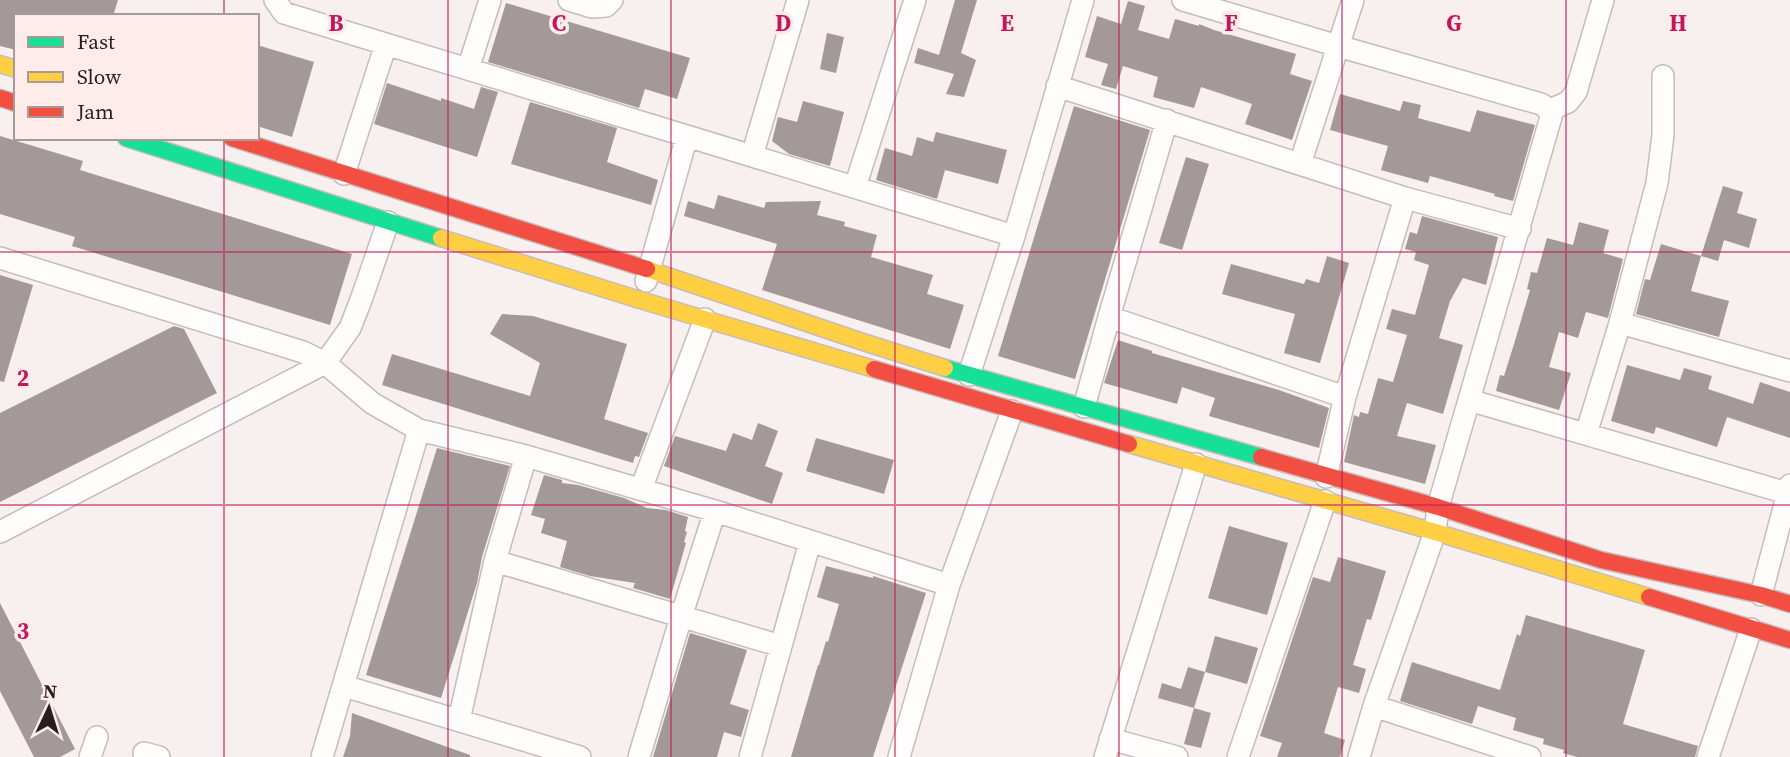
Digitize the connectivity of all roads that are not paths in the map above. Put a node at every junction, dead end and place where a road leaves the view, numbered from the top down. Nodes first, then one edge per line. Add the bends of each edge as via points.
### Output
1 (275, 0) edge
2 (490, 0) edge
3 (569, 0) edge
4 (612, 0) edge
5 (798, 0) edge
6 (915, 0) edge
7 (1083, 0) edge
8 (1183, 0) edge
9 (1353, 0) edge
10 (1603, 0) edge
11 (386, 44) junction
12 (1338, 46) junction
13 (468, 69) junction
14 (1663, 76) dead end
15 (1057, 86) junction
16 (1549, 110) junction
17 (1167, 120) junction
18 (687, 136) junction
19 (132, 140) edge
20 (238, 140) edge
21 (752, 156) junction
22 (1300, 164) junction
23 (344, 174) junction
24 (855, 187) junction
25 (1405, 198) junction
26 (388, 222) junction
27 (1520, 229) junction
28 (1014, 236) junction
29 (0, 258) edge
30 (649, 270) junction
31 (640, 300) junction
32 (1108, 317) junction
33 (705, 319) junction
34 (1620, 323) junction
35 (324, 363) junction
36 (1790, 371) edge
37 (970, 375) junction
38 (1345, 397) junction
39 (1469, 400) junction
40 (1084, 407) junction
41 (1012, 411) junction
42 (418, 430) junction
43 (1586, 434) junction
44 (526, 456) junction
45 (1196, 464) junction
46 (1326, 477) junction
47 (641, 489) junction
48 (1788, 489) edge
49 (1325, 501) junction
50 (1438, 507) junction
51 (715, 511) junction
52 (0, 532) edge
53 (1435, 533) junction
54 (810, 542) junction
55 (495, 561) junction
56 (949, 585) junction
57 (1761, 595) junction
58 (1790, 604) edge
59 (681, 617) junction
60 (1751, 629) junction
61 (1790, 640) edge
62 (781, 646) junction
63 (344, 686) junction
64 (1374, 706) junction
65 (459, 720) junction
66 (1107, 748) edge
67 (322, 757) edge
68 (580, 757) edge
69 (639, 757) edge
70 (750, 757) edge
71 (899, 757) edge
72 (1177, 757) edge
73 (1238, 757) edge
74 (1359, 757) edge
75 (1530, 757) edge
76 (1708, 757) edge

1 - 11 street via 284,13
2 - 13 street
3 - 4 street via 592,7 606,6
5 - 21 street
6 - 24 street
7 - 15 street
8 - 12 street
9 - 12 street
10 - 16 street via 1576,92 1568,102
11 - 13 street
11 - 23 street
12 - 16 street
12 - 22 street
13 - 18 street
14 - 34 street via 1664,135 1657,183
15 - 17 street
15 - 28 street
16 - 27 street via 1551,117
17 - 22 street
17 - 32 street
18 - 21 street
18 - 30 street
19 - 26 street
20 - 23 street
21 - 24 street
22 - 25 street
23 - 30 street
24 - 28 street
25 - 27 street
25 - 38 street
26 - 31 street
26 - 35 street via 350,328
27 - 39 street
28 - 37 street
29 - 35 street via 303,352
30 - 31 street
30 - 37 street
31 - 33 street
32 - 38 street
32 - 40 street
33 - 41 street
33 - 47 street
34 - 36 street
34 - 43 street
35 - 42 street via 372,403
35 - 52 street
37 - 40 street
38 - 46 street
39 - 43 street
39 - 50 street
40 - 46 street
41 - 45 street
41 - 56 street
42 - 44 street
42 - 63 street
43 - 48 street
44 - 47 street
44 - 55 street
45 - 49 street
45 - 66 street
46 - 50 street
47 - 51 street
48 - 57 street
49 - 53 street
49 - 73 street
50 - 53 street
50 - 57 street via 1601,560
51 - 54 street
51 - 59 street
53 - 60 street
53 - 64 street
54 - 56 street
54 - 62 street
55 - 59 street
55 - 65 street
56 - 71 street
57 - 58 street
59 - 62 street
59 - 69 street
60 - 61 street
60 - 76 street
62 - 70 street
63 - 65 street
63 - 67 street
64 - 74 street
64 - 75 street
65 - 68 street
66 - 72 street

